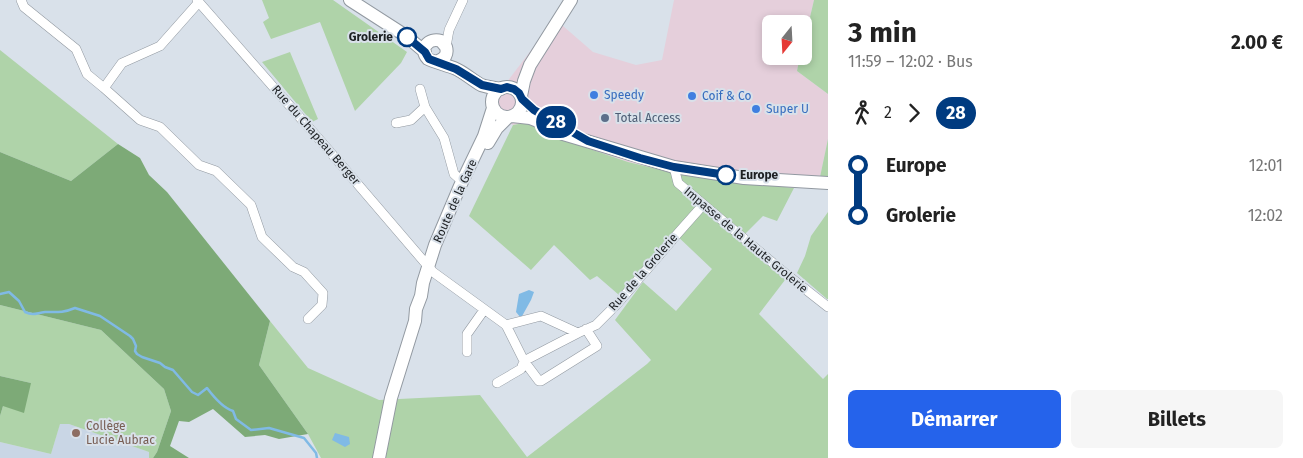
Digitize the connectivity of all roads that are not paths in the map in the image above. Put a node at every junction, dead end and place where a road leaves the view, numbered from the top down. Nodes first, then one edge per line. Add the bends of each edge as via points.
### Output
1 (21, 0) edge
2 (350, 0) edge
3 (463, 0) edge
4 (571, 0) edge
5 (198, 1) edge
6 (449, 30) junction
7 (429, 45) junction
8 (444, 54) junction
9 (530, 65) junction
10 (482, 85) junction
11 (104, 88) junction
12 (420, 89) dead end
13 (502, 89) junction
14 (521, 97) junction
15 (493, 105) junction
16 (425, 106) junction
17 (510, 117) junction
18 (396, 123) dead end
19 (588, 141) junction
20 (674, 167) junction
21 (462, 181) junction
22 (828, 183) edge
23 (704, 205) junction
24 (430, 269) junction
25 (828, 307) edge
26 (484, 310) junction
27 (308, 319) dead end
28 (506, 325) junction
29 (582, 331) junction
30 (467, 352) dead end
31 (524, 361) junction
32 (497, 383) dead end
33 (380, 458) edge

1 - 11 street via 24,7 76,49 87,74
2 - 7 street via 406,36
3 - 6 street
4 - 9 street
5 - 11 street via 160,46 122,63
5 - 24 street, Rue du Chapeau Berger
6 - 7 street
6 - 8 street
7 - 8 street via 441,41
7 - 8 street via 429,59
8 - 10 street via 456,69
9 - 13 street
9 - 14 street
10 - 13 street
10 - 15 street
11 - 27 street via 140,120 160,127 199,165 216,171 251,206 262,237 292,267 304,272 323,293 322,305
12 - 16 street
13 - 14 street via 514,89
13 - 15 street via 496,93
14 - 17 street via 520,110
14 - 19 street via 541,115
15 - 17 street via 501,116
15 - 21 street, Route de la Gare via 484,136
16 - 18 street via 411,120
16 - 21 street via 444,138 454,174
17 - 19 street via 530,118 563,134
17 - 24 street, Route de la Gare via 497,128 479,162
19 - 20 street
20 - 22 street via 744,178
20 - 23 street, Impasse de la Haute Grolerie via 678,183
21 - 24 street, Route de la Gare via 435,245
23 - 25 street, Impasse de la Haute Grolerie
23 - 29 street, Rue de la Grolerie via 617,304 596,325
24 - 26 street
24 - 33 street, Route de la Gare via 428,285 416,309 391,398
26 - 28 street
26 - 30 street via 467,334
28 - 29 street via 541,316
28 - 31 street
29 - 31 street, Rue de la Grolerie
29 - 31 street via 598,346 541,381
31 - 32 street, Rue de la Grolerie via 521,369

